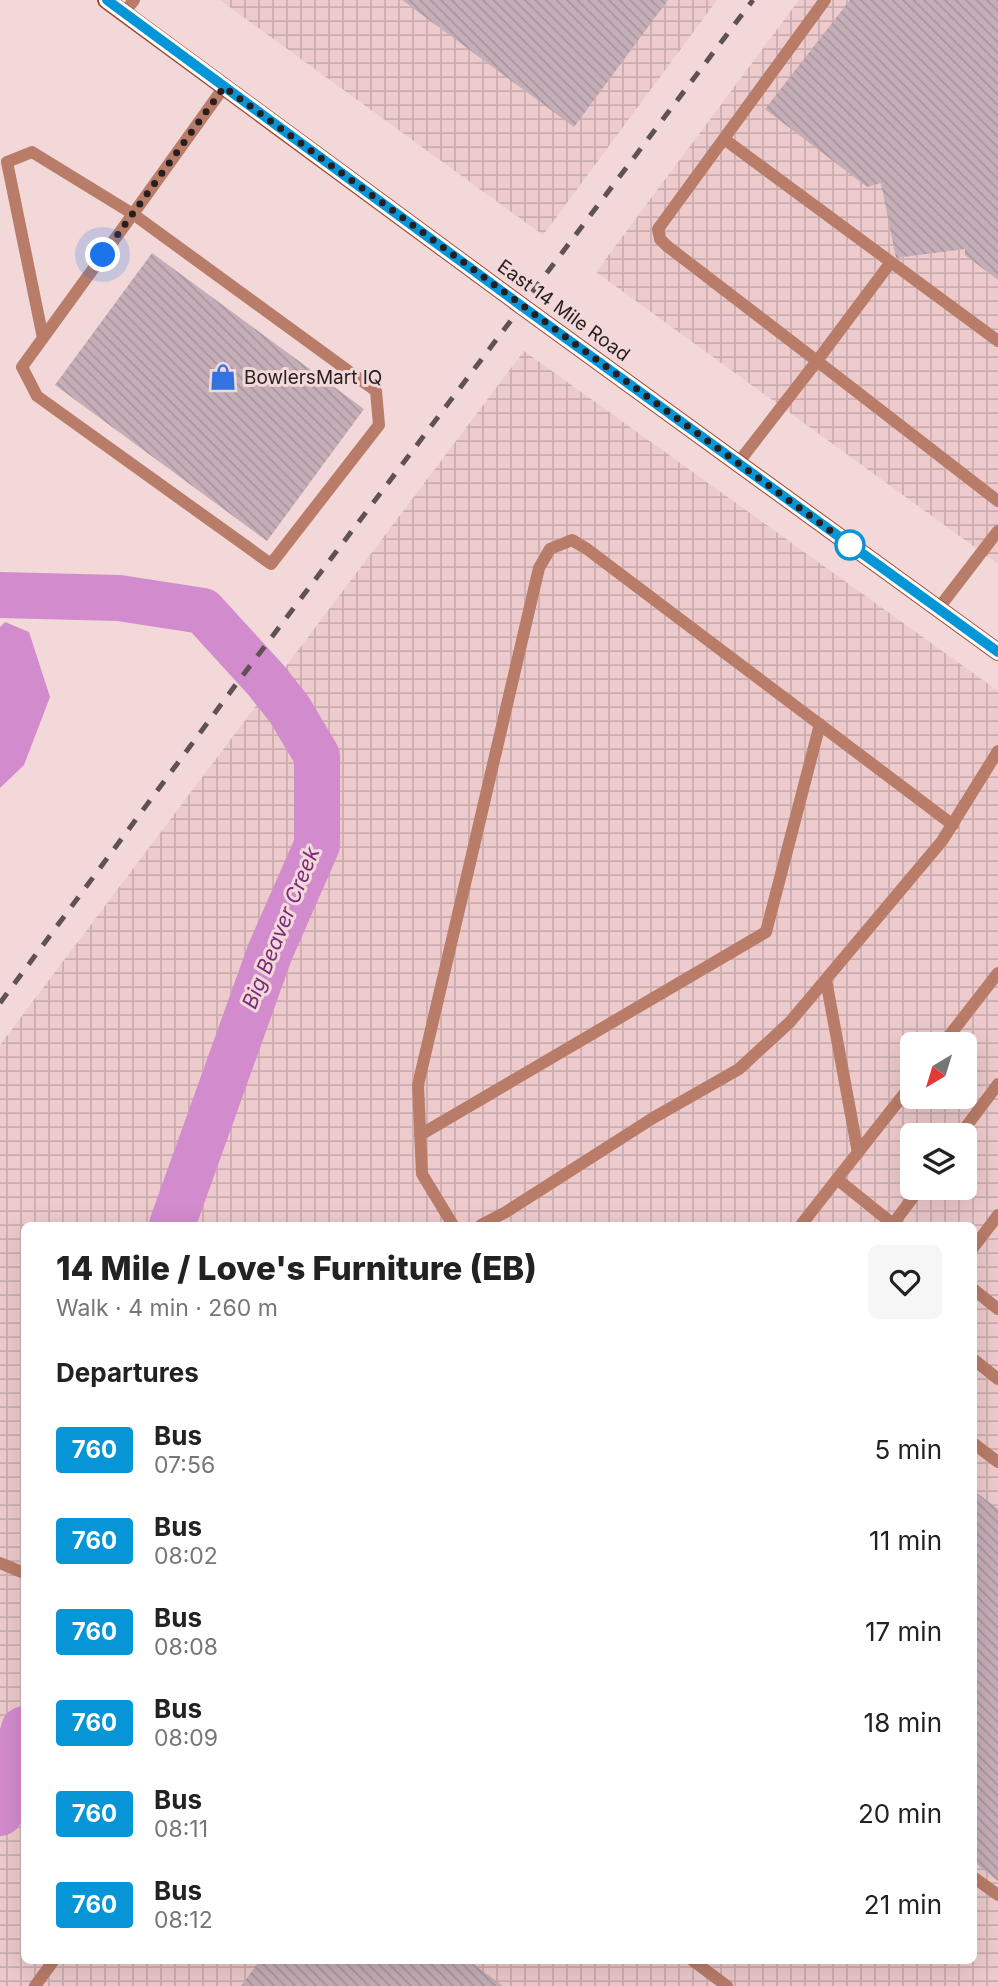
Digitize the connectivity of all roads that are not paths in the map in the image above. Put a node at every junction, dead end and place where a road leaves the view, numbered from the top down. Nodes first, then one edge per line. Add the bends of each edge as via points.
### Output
1 (107, 0) edge
2 (825, 0) edge
3 (129, 7) edge
4 (224, 87) junction
5 (724, 139) junction
6 (133, 214) junction
7 (891, 262) junction
8 (43, 338) junction
9 (998, 341) edge
10 (817, 361) junction
11 (738, 463) junction
12 (998, 501) edge
13 (998, 531) edge
14 (938, 609) junction
15 (998, 652) edge
16 (820, 724) junction
17 (998, 751) edge
18 (953, 825) junction
19 (998, 973) edge
20 (826, 980) junction
21 (952, 1032) edge
22 (998, 1084) edge
23 (900, 1099) edge
24 (969, 1123) edge
25 (421, 1135) junction
26 (858, 1153) junction
27 (837, 1179) junction
28 (911, 1200) edge
29 (998, 1215) edge
30 (451, 1222) edge
31 (487, 1222) edge
32 (803, 1222) edge
33 (891, 1222) edge
34 (894, 1222) edge
35 (977, 1243) edge
36 (977, 1292) edge
37 (998, 1309) edge
38 (977, 1362) edge
39 (998, 1379) edge
40 (977, 1446) edge
41 (998, 1462) edge
42 (0, 1563) edge
43 (21, 1572) edge
44 (977, 1880) edge
45 (998, 1895) edge
46 (51, 1964) edge
47 (697, 1964) edge
48 (35, 1986) edge
49 (727, 1986) edge

1 - 3 main road, East 14 Mile Road
2 - 5 lane
3 - 4 main road, East 14 Mile Road
4 - 6 lane
4 - 11 main road, East 14 Mile Road
5 - 7 lane
5 - 10 lane via 658,229 660,239
6 - 8 lane
6 - 8 lane via 32,152 7,162
6 - 8 lane via 376,391 379,425 271,564 37,396 22,367
7 - 9 lane
7 - 10 lane
10 - 11 lane
10 - 12 lane
11 - 14 main road, East 14 Mile Road
13 - 14 lane
14 - 15 main road, East 14 Mile Road
16 - 18 lane
16 - 25 lane via 766,932
16 - 25 lane via 587,549 572,540 550,549 539,568 418,1085
17 - 18 lane
18 - 20 lane
19 - 21 lane
20 - 26 lane
20 - 31 lane via 790,1022 739,1069
22 - 24 lane
23 - 26 lane
25 - 30 lane via 422,1174
26 - 27 lane
27 - 32 lane
27 - 33 lane
28 - 34 lane
29 - 35 lane
36 - 37 lane
38 - 39 lane
40 - 41 lane
42 - 43 lane
44 - 45 lane
46 - 48 lane
47 - 49 lane

